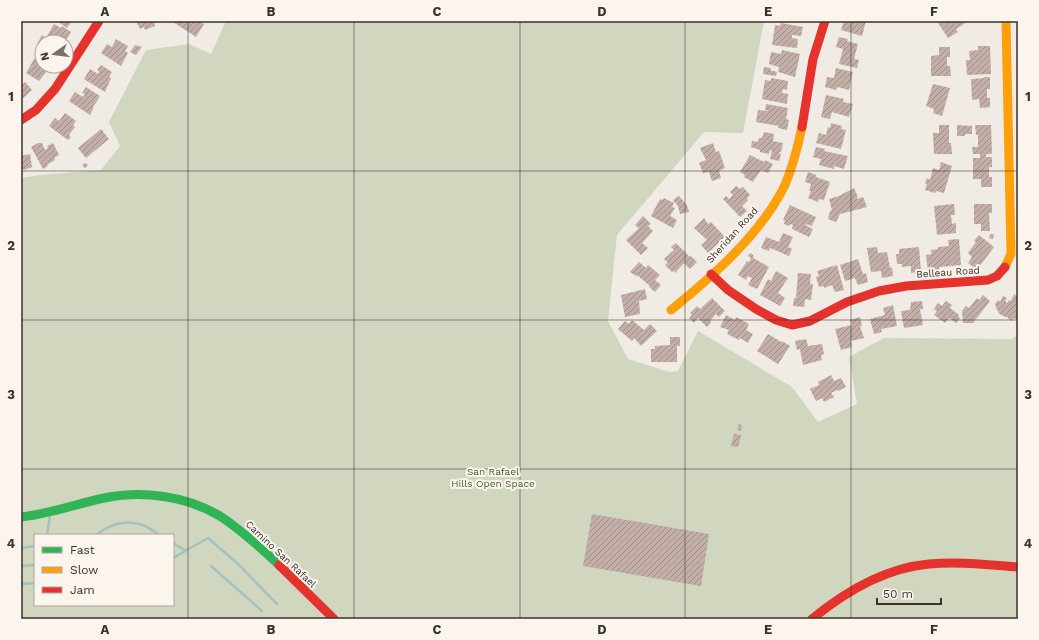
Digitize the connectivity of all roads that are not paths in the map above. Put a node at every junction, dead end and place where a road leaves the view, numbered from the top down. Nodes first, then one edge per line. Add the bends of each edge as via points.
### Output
1 (99, 21) edge
2 (825, 21) edge
3 (1006, 21) edge
4 (21, 120) edge
5 (711, 274) junction
6 (671, 310) dead end
7 (21, 517) edge
8 (1018, 567) edge
9 (334, 619) edge
10 (812, 619) edge

1 - 4 street via 55,89 36,110
2 - 5 street, Sheridan Road via 816,46 801,133 792,166 781,192 742,243
3 - 5 street, Belleau Road via 1011,254 1004,270 988,280 906,286 859,297 809,322 791,325 765,314 734,295
5 - 6 street, Sheridan Road
7 - 9 street, Camino San Rafael via 118,496 164,498 200,507 218,515 252,539
8 - 10 street via 967,563 912,567 873,579 857,587 835,600

